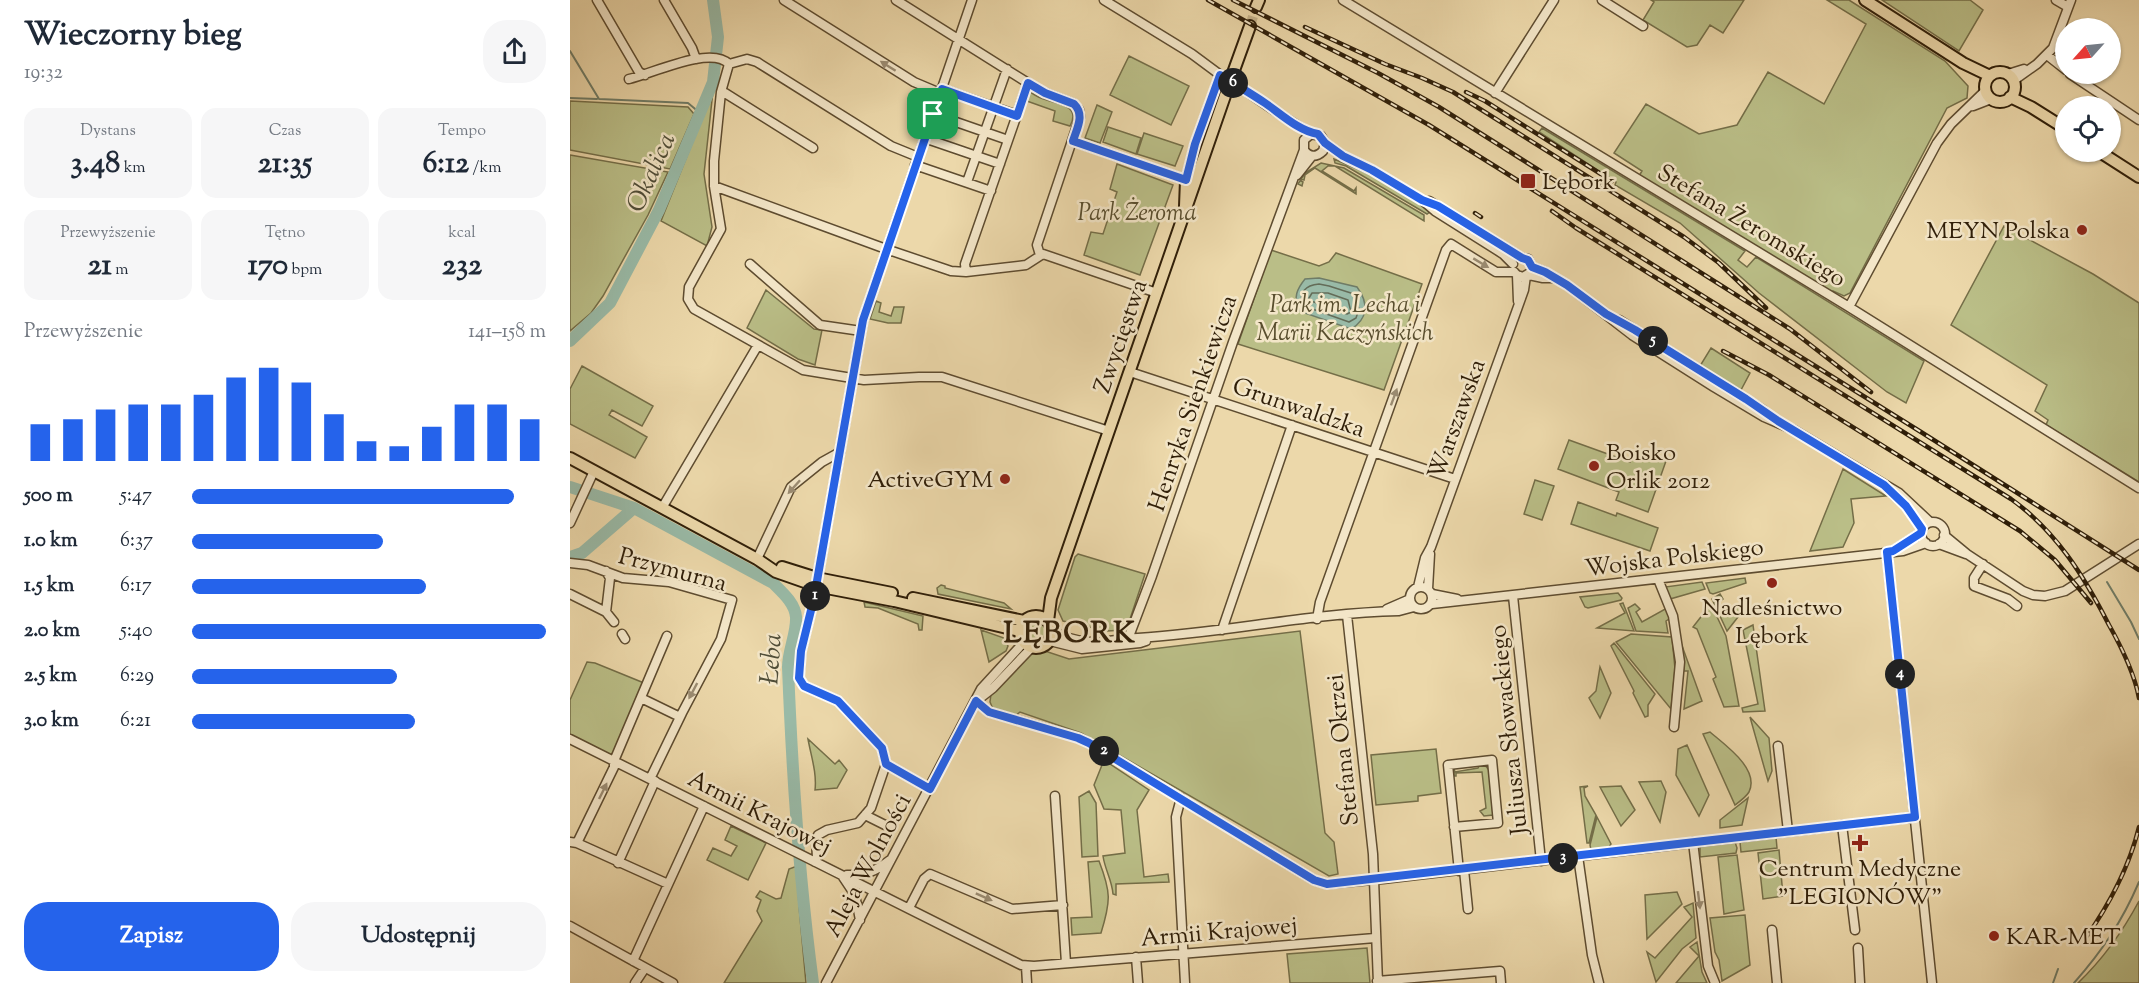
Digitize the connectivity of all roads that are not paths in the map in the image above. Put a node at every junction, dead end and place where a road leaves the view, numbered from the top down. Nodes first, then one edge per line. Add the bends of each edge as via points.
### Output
1 (597, 0) edge
2 (664, 0) edge
3 (784, 0) edge
4 (896, 0) edge
5 (972, 0) edge
6 (1104, 0) edge
7 (1343, 0) edge
8 (1554, 0) edge
9 (1602, 0) edge
10 (1864, 0) edge
11 (2056, 0) edge
12 (2070, 3) edge
13 (1250, 26) tunnel mouth
14 (1643, 26) dead end
15 (959, 40) junction
16 (2047, 55) junction
17 (696, 59) junction
18 (2055, 61) edge
19 (729, 64) junction
20 (1007, 69) junction
21 (645, 75) junction
22 (629, 79) dead end
23 (1228, 80) junction
24 (1028, 83) junction
25 (2085, 84) edge
26 (2011, 86) junction
27 (1988, 87) junction
28 (941, 91) junction
29 (721, 92) junction
30 (1495, 93) junction
31 (993, 107) junction
32 (933, 114) junction
33 (1017, 116) junction
34 (2139, 120) edge
35 (2055, 122) edge
36 (985, 132) junction
37 (1307, 137) junction
38 (924, 138) junction
39 (1008, 140) junction
40 (1073, 141) junction
41 (1325, 143) junction
42 (813, 148) dead end
43 (1304, 150) junction
44 (1316, 155) junction
45 (976, 156) junction
46 (1343, 156) junction
47 (917, 161) junction
48 (2116, 162) edge
49 (1000, 164) junction
50 (2139, 177) edge
51 (1186, 180) junction
52 (1293, 180) junction
53 (967, 182) junction
54 (714, 186) junction
55 (991, 191) junction
56 (1422, 200) junction
57 (1185, 214) junction
58 (885, 249) junction
59 (1040, 255) junction
60 (1522, 258) junction
61 (750, 264) dead end
62 (966, 272) junction
63 (1522, 272) junction
64 (1157, 293) junction
65 (1849, 307) junction
66 (861, 331) junction
67 (758, 345) junction
68 (1130, 372) junction
69 (853, 379) junction
70 (1213, 398) junction
71 (1292, 425) junction
72 (1109, 431) junction
73 (840, 452) junction
74 (1375, 452) junction
75 (570, 458) edge
76 (594, 471) junction
77 (1455, 479) junction
78 (1884, 485) junction
79 (2139, 488) edge
80 (662, 508) junction
81 (1937, 521) junction
82 (570, 523) edge
83 (1922, 531) junction
84 (1944, 535) junction
85 (1926, 543) junction
86 (1939, 544) junction
87 (2139, 544) edge
88 (1431, 547) junction
89 (1890, 551) junction
90 (1967, 554) junction
91 (757, 559) junction
92 (570, 563) edge
93 (1983, 564) junction
94 (605, 571) junction
95 (1658, 579) junction
96 (817, 582) junction
97 (1418, 587) junction
98 (1430, 592) junction
99 (570, 594) edge
100 (1514, 596) junction
101 (1051, 598) junction
102 (1460, 600) junction
103 (1412, 603) junction
104 (1432, 604) junction
105 (2017, 606) dead end
106 (606, 612) junction
107 (1038, 615) junction
108 (1347, 615) junction
109 (1317, 619) junction
110 (1048, 621) junction
111 (614, 622) dead end
112 (1222, 630) junction
113 (1025, 635) junction
114 (667, 636) dead end
115 (1051, 637) junction
116 (1153, 638) junction
117 (1128, 639) junction
118 (641, 698) junction
119 (976, 701) junction
120 (680, 717) junction
121 (1674, 727) dead end
122 (570, 739) edge
123 (1778, 746) dead end
124 (614, 761) junction
125 (886, 764) junction
126 (653, 780) junction
127 (930, 789) junction
128 (1055, 796) dead end
129 (1181, 798) junction
130 (704, 806) junction
131 (865, 814) junction
132 (1915, 817) junction
133 (1842, 825) junction
134 (1454, 827) junction
135 (1788, 831) junction
136 (898, 832) junction
137 (1693, 842) junction
138 (574, 843) edge
139 (1578, 856) junction
140 (893, 858) junction
141 (1541, 861) junction
142 (815, 862) junction
143 (618, 863) junction
144 (1462, 870) junction
145 (841, 874) junction
146 (1373, 880) junction
147 (668, 884) junction
148 (876, 891) junction
149 (1063, 905) junction
150 (909, 908) junction
151 (1468, 909) dead end
152 (860, 920) junction
153 (570, 926) edge
154 (1772, 930) dead end
155 (1855, 930) dead end
156 (1376, 938) junction
157 (1858, 948) dead end
158 (1183, 953) junction
159 (1136, 957) junction
160 (633, 961) junction
161 (1066, 963) junction
162 (1026, 966) junction
163 (645, 968) junction
164 (1378, 982) edge
165 (635, 983) edge
166 (673, 983) edge
167 (826, 983) edge
168 (1027, 983) edge
169 (1138, 983) edge
170 (1185, 983) edge
171 (1501, 983) edge
172 (1599, 983) edge
173 (1715, 983) edge
174 (1777, 983) edge
175 (1860, 983) edge
176 (1932, 983) edge

1 - 21 street via 639,72
2 - 17 street
28 -> 3 street via 914,82
4 - 15 street
5 - 15 street
6 - 23 street
7 - 30 street, Stefana Żeromskiego
8 - 30 street
9 - 14 street
10 - 27 main road via 1963,63
11 - 12 street
12 - 16 street
13 - 23 main road, Zwycięstwa
15 - 20 street
15 - 28 street
16 - 18 street
16 - 26 street
17 - 19 street
17 - 21 street
19 - 29 street
19 - 47 street via 747,58 757,62
20 - 24 street
20 - 31 street
21 - 22 street
23 - 37 street
23 - 51 street via 1195,144
23 - 57 main road, Zwycięstwa
24 - 33 street
24 - 40 street via 1077,107 1080,117
25 - 34 street
26 - 27 main road via 1999,72
26 - 27 main road via 2001,102
26 - 35 main road via 2031,107
27 - 65 street via 1937,143
28 - 31 street
28 - 32 street
29 - 42 street
29 - 54 street
30 - 65 street, Stefana Żeromskiego
31 - 33 street
31 - 36 street
32 - 36 street
32 - 38 street
33 - 39 street
36 - 39 street
36 - 45 street
37 - 41 street via 1321,136
37 - 43 street
38 - 45 street
38 - 47 street
39 - 49 street
40 - 51 street
40 - 59 street via 1037,245
41 - 44 street
41 - 46 street
43 - 44 street
43 - 52 street, Henryka Sienkiewicza
44 - 46 street
44 - 52 street, Henryka Sienkiewicza
45 - 49 street
45 - 53 street
46 - 56 street
47 - 53 street
47 - 58 street
48 - 50 main road
49 - 55 street
51 - 57 main road
52 - 70 street, Henryka Sienkiewicza
53 - 55 street
54 - 58 street
54 - 67 street via 721,229 689,287 688,299 694,309
55 - 62 street via 965,264
56 - 60 street
56 - 63 street via 1503,254
57 - 64 main road, Zwycięstwa
58 - 62 street
58 - 66 street
59 - 62 street via 1026,265
59 - 64 street
60 - 63 street
60 - 63 street via 1528,260
61 - 66 street via 820,325
74 -> 63 street via 1439,266 1451,244 1496,272
63 - 77 street, Warszawska via 1518,304
63 - 78 street via 1543,279 1554,278 1567,285 1632,335
64 - 68 main road, Zwycięstwa
65 - 79 street, Stefana Żeromskiego
66 - 69 street
67 - 69 street via 803,370
67 - 80 street
68 - 70 street, Grunwaldzka
68 - 72 main road, Zwycięstwa
69 - 72 street via 942,377
69 - 73 street
70 - 71 street, Grunwaldzka
70 - 117 street, Henryka Sienkiewicza
71 - 74 street, Grunwaldzka
71 - 112 street
72 - 101 main road, Zwycięstwa
73 -> 91 street via 791,487
73 - 96 street
74 - 77 street, Grunwaldzka
74 - 109 street
75 - 76 main road
76 - 80 main road
76 - 82 street
77 - 88 street, Warszawska
78 - 81 street
78 - 83 street via 1906,506
80 - 91 main road
81 - 83 street
81 - 84 street
83 - 85 street
83 - 89 street, Wojska Polskiego
84 - 86 street
84 - 90 street
85 - 86 street
85 - 89 street, Wojska Polskiego
86 - 90 street
87 - 93 street via 2066,591 2052,595 2037,596 2013,586
88 - 97 street, Warszawska
88 - 98 street, Warszawska
89 - 95 street, Wojska Polskiego
89 - 132 street
90 - 93 street
91 - 96 main road via 776,572
92 - 94 street, Przymurna
93 - 105 street via 1974,578 1974,586
94 - 106 street via 610,578
94 -> 120 street, Przymurna via 623,578 669,582 732,600 721,639
95 - 100 street, Wojska Polskiego
95 - 121 street via 1674,616 1680,662
96 - 113 main road
96 - 125 street via 801,651 799,678 804,686 838,701 882,748
97 - 98 street
97 - 103 street via 1413,591
98 - 102 street, Wojska Polskiego
98 - 104 street
99 - 106 street
100 - 102 street, Wojska Polskiego
100 - 141 street, Juliusza Słowackiego
101 - 107 main road, Zwycięstwa
101 - 110 main road, Zwycięstwa
102 - 104 street, Wojska Polskiego
103 - 104 street via 1424,609
103 - 108 street via 1399,611
106 - 111 street
107 - 110 main road
107 - 113 main road
108 - 109 street
108 - 146 street, Stefana Okrzei
109 - 112 street
110 - 115 main road
112 - 116 street
113 - 115 main road via 1042,647
113 - 119 street, Aleja Wolności via 981,689
114 - 118 street
115 - 116 street via 1082,650
115 - 117 street via 1084,643
116 - 117 street
118 - 120 street
118 - 124 street
119 - 127 street, Aleja Wolności
119 - 129 street via 989,712 1089,743
120 - 126 street
122 - 124 street, Armii Krajowej
123 - 135 street
124 - 126 street, Armii Krajowej
138 -> 124 street
125 - 127 street
125 - 131 street via 871,808
126 - 130 street, Armii Krajowej
126 - 143 street
127 - 136 street, Aleja Wolności
128 - 149 street
129 - 146 street via 1321,883
129 - 158 street via 1176,817
130 - 142 street, Armii Krajowej
130 - 147 street
131 - 136 street
131 - 142 street via 858,823 820,834
132 - 133 street
132 - 176 street
133 - 135 street
133 - 155 street
134 - 134 street via 1498,823 1492,760 1448,765
134 - 144 street
135 - 137 street
136 - 140 street, Aleja Wolności
137 - 139 street
137 -> 173 street via 1708,966
138 - 143 street
139 - 141 street
139 - 172 street
140 - 145 street via 866,874
140 - 148 street, Aleja Wolności
141 - 144 street
142 - 145 street, Armii Krajowej
143 - 147 street
144 - 146 street
144 - 151 street
145 - 148 street, Armii Krajowej
145 - 152 street via 854,892
146 - 156 street, Stefana Okrzei
147 - 160 street
148 - 150 street, Armii Krajowej
148 - 152 street, Aleja Wolności
150 -> 149 street via 930,874 1012,909
149 - 161 street
150 - 162 street, Armii Krajowej
152 - 167 street, Aleja Wolności
153 - 160 street
154 - 174 street
156 - 158 street, Armii Krajowej
156 - 164 street, Stefana Okrzei
157 - 175 street
158 - 159 street, Armii Krajowej
158 - 170 street
159 - 161 street, Armii Krajowej
159 - 169 street
160 - 163 street
161 - 162 street, Armii Krajowej
162 - 168 street
163 - 165 street
163 - 166 street
164 - 171 street via 1500,971

